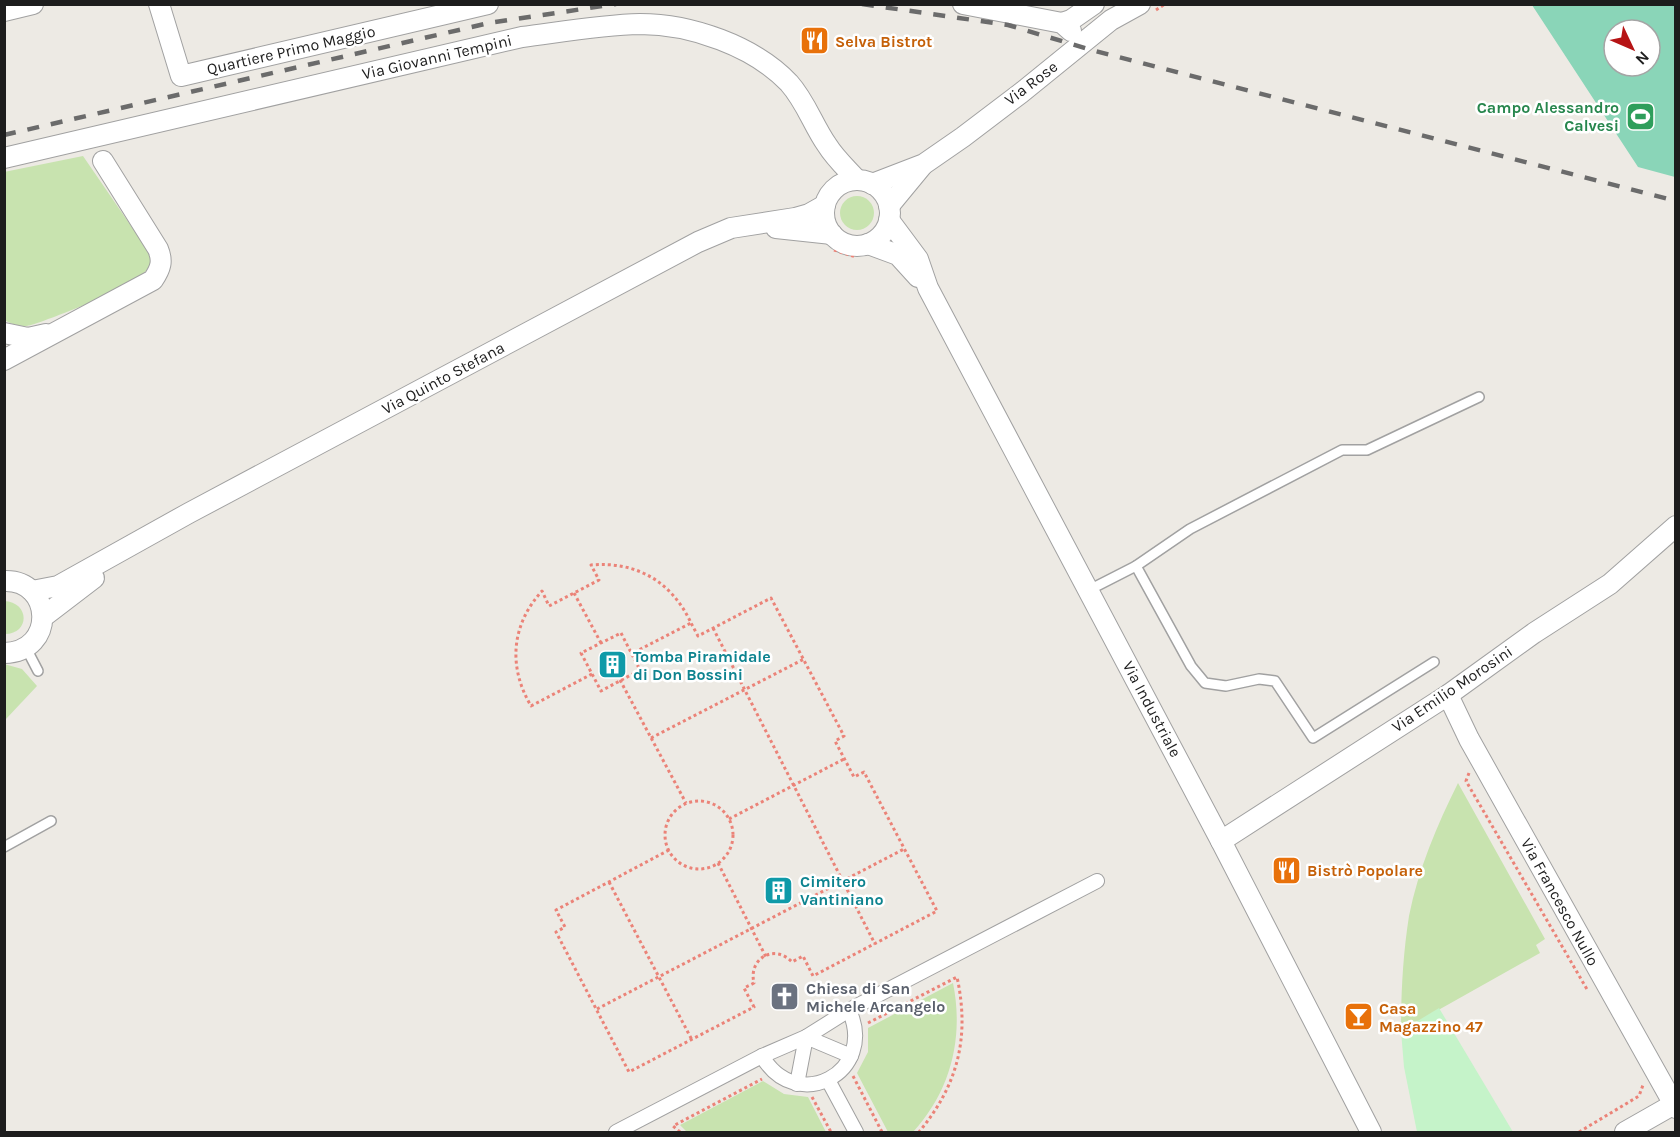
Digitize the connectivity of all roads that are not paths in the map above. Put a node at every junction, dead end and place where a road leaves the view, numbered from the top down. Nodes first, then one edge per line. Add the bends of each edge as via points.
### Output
1 (33, 4) edge
2 (159, 4) edge
3 (963, 4) edge
4 (1094, 4) edge
5 (1140, 4) edge
6 (479, 5) edge
7 (4, 11) edge
8 (827, 147) junction
9 (4, 158) edge
10 (103, 161) dead end
11 (924, 164) junction
12 (864, 182) junction
13 (828, 199) junction
14 (889, 213) junction
15 (744, 226) junction
16 (832, 234) junction
17 (868, 244) junction
18 (928, 288) junction
19 (54, 332) junction
20 (4, 333) edge
21 (4, 360) edge
22 (1479, 397) dead end
23 (1676, 526) edge
24 (146, 538) junction
25 (1136, 566) junction
26 (4, 581) edge
27 (1089, 590) junction
28 (32, 591) junction
29 (43, 616) junction
30 (26, 648) junction
31 (4, 653) edge
32 (1434, 662) dead end
33 (38, 671) dead end
34 (1448, 695) junction
35 (51, 821) dead end
36 (1221, 841) junction
37 (4, 847) edge
38 (1097, 881) dead end
39 (849, 1010) junction
40 (806, 1037) junction
41 (762, 1056) junction
42 (849, 1060) junction
43 (828, 1080) junction
44 (802, 1084) junction
45 (1673, 1103) edge
46 (616, 1132) edge
47 (856, 1132) edge
48 (1371, 1132) edge
49 (1625, 1132) edge

1 - 7 street
2 - 6 street, Quartiere Primo Maggio via 181,76
3 - 4 street via 1067,27
5 - 11 street, Via Rose via 1111,20
8 - 9 street, Via Giovanni Tempini via 802,99 772,67 746,50 712,36 642,24 522,37
8 - 12 street, Via Giovanni Tempini
8 - 13 street, Via Giovanni Tempini
10 - 19 street via 158,249 160,270 153,280
11 - 12 street, Via Rose
11 - 14 street, Via Rose
12 - 13 street via 837,186
12 - 14 street via 883,193
13 - 15 street, Via Quinto Stefana via 795,219
13 - 16 street via 824,215
14 - 17 street via 884,230
14 - 18 street, Via Industriale via 918,259
15 - 16 street, Via Quinto Stefana
15 - 24 street, Via Quinto Stefana via 698,242
16 - 17 street via 848,244
17 - 18 street, Via Industriale via 897,255
18 - 27 street, Via Industriale
19 - 20 street via 28,338
19 - 21 street
22 - 25 lane via 1367,450 1342,450 1190,529
23 - 34 street, Via Emilio Morosini via 1610,584
24 - 28 street, Via Quinto Stefana via 58,586
24 - 29 street, Via Quinto Stefana
25 - 27 lane
25 - 32 lane via 1191,666 1205,683 1226,686 1258,679 1275,681 1313,738
26 - 28 street via 22,584
27 - 36 street, Via Industriale
28 - 29 street
29 - 30 street via 39,635
30 - 31 street
30 - 33 lane
34 - 36 street, Via Emilio Morosini
34 - 45 street, Via Francesco Nullo
35 - 37 lane
36 - 48 street, Via Industriale
38 - 39 street
39 - 40 street
39 - 42 street via 855,1029
40 - 41 street
40 - 42 street
40 - 44 street
41 - 44 street via 774,1072
41 - 46 street
42 - 43 street
43 - 44 street
43 - 47 street
45 - 49 street

